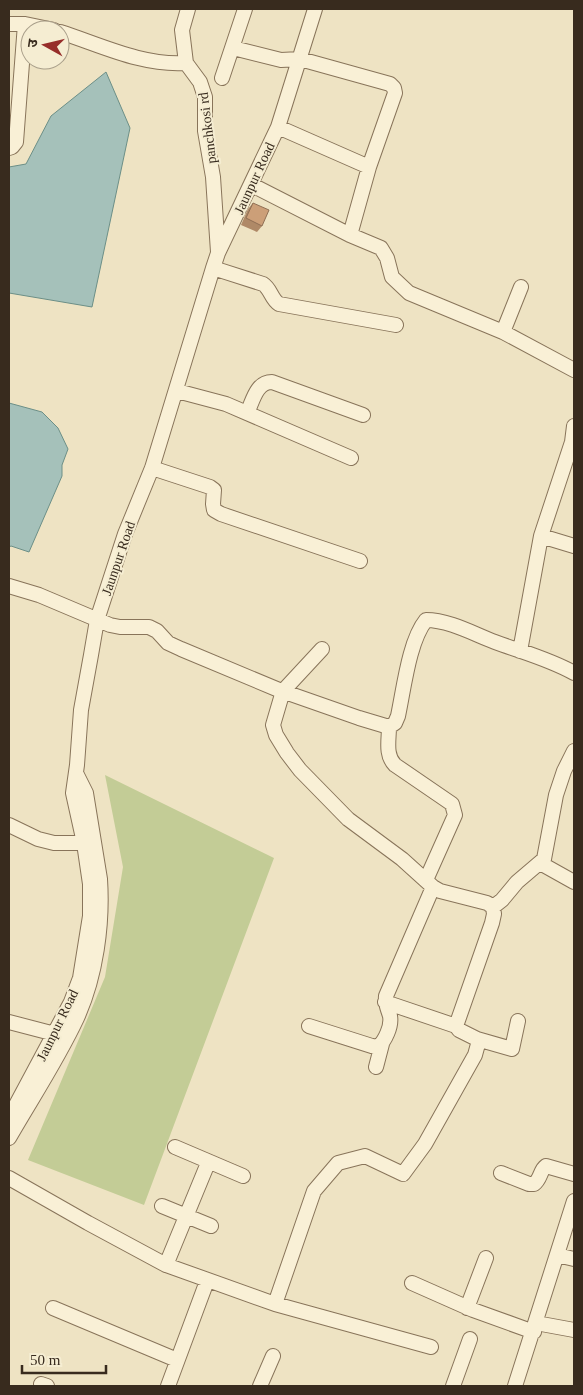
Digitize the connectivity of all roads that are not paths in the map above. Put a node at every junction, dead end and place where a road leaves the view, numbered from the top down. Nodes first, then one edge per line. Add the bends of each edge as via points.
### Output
1 (188, 9) edge
2 (245, 9) edge
3 (315, 9) edge
4 (70, 35) edge
5 (233, 48) junction
6 (300, 59) junction
7 (186, 63) junction
8 (21, 70) edge
9 (222, 78) dead end
10 (278, 127) junction
11 (9, 148) edge
12 (370, 167) junction
13 (252, 185) junction
14 (350, 235) junction
15 (218, 253) junction
16 (213, 268) junction
17 (521, 287) dead end
18 (396, 324) dead end
19 (503, 332) junction
20 (574, 370) edge
21 (177, 391) junction
22 (247, 413) junction
23 (363, 415) dead end
24 (574, 426) edge
25 (573, 442) edge
26 (351, 458) dead end
27 (152, 468) junction
28 (541, 536) junction
29 (574, 546) edge
30 (360, 561) dead end
31 (9, 586) edge
32 (97, 620) junction
33 (322, 650) dead end
34 (520, 651) junction
35 (574, 673) edge
36 (282, 691) junction
37 (389, 727) junction
38 (573, 756) edge
39 (9, 825) edge
40 (89, 843) junction
41 (540, 863) junction
42 (574, 882) edge
43 (430, 883) junction
44 (493, 907) junction
45 (385, 1002) junction
46 (518, 1020) dead end
47 (9, 1022) edge
48 (309, 1026) dead end
49 (456, 1026) junction
50 (55, 1034) junction
51 (477, 1039) junction
52 (382, 1044) junction
53 (376, 1067) dead end
54 (9, 1118) edge
55 (9, 1138) edge
56 (175, 1147) dead end
57 (208, 1163) junction
58 (501, 1173) dead end
59 (574, 1174) edge
60 (243, 1176) dead end
61 (9, 1178) edge
62 (574, 1201) edge
63 (162, 1206) dead end
64 (187, 1216) junction
65 (211, 1226) dead end
66 (556, 1255) junction
67 (486, 1258) dead end
68 (574, 1259) edge
69 (166, 1265) junction
70 (207, 1281) junction
71 (412, 1283) dead end
72 (276, 1304) junction
73 (53, 1308) dead end
74 (467, 1308) junction
75 (535, 1327) junction
76 (574, 1330) edge
77 (470, 1339) dead end
78 (431, 1347) dead end
79 (273, 1356) dead end
80 (177, 1360) junction
81 (168, 1386) edge
82 (260, 1386) edge
83 (454, 1386) edge
84 (516, 1386) edge

1 - 7 street, panchkosi rd via 182,30
2 - 5 street
3 - 6 street, Jaunpur Road
4 - 7 street via 133,57
5 - 6 street via 281,60
5 - 9 street
6 - 10 street, Jaunpur Road
6 - 12 street via 390,84 394,88
7 - 15 street, panchkosi rd via 200,82 205,97 205,131 213,177
8 - 11 street via 16,142
10 - 12 street
10 - 13 street, Jaunpur Road
12 - 14 street
13 - 14 street
13 - 15 street, Jaunpur Road
14 - 19 street via 381,248 392,277 409,293
15 - 16 street, Jaunpur Road
16 - 18 street via 263,284 279,304
16 - 21 street, Jaunpur Road
17 - 19 street
19 - 20 street
21 - 22 street
21 - 27 street, Jaunpur Road
22 - 23 street via 260,386 272,382
22 - 26 street
24 - 25 street
25 - 28 street
27 - 30 street via 210,487 214,490 214,510 221,514
27 - 32 street, Jaunpur Road via 125,534
28 - 29 street
28 - 34 street
31 - 32 street
32 - 36 street via 120,627 149,626 181,649
32 - 40 street, Jaunpur Road via 81,710 74,798
33 - 36 street
34 - 35 street
34 - 37 street via 435,620 426,620 414,641 398,716
36 - 37 street
36 - 43 street via 273,725 295,764 348,819
37 - 43 street via 390,760 455,809
38 - 41 street via 558,789 546,854
39 - 40 street via 54,843
40 - 50 street, Jaunpur Road via 91,899 85,951 80,978
40 - 55 street via 101,893 96,954 89,984 78,1017
41 - 42 street
41 - 44 street
43 - 44 street via 440,891
43 - 45 street
44 - 49 street via 492,924
45 - 49 street
45 - 52 street via 390,1021
46 - 51 street via 512,1048
47 - 50 street
48 - 52 street via 372,1046
49 - 51 street
50 - 54 street, Jaunpur Road
51 - 72 street via 475,1055 425,1144 403,1174 365,1156 338,1163 314,1191
52 - 53 street
56 - 57 street
57 - 60 street
57 - 64 street
58 - 59 street via 529,1184 538,1182 546,1166
61 - 69 street
62 - 66 street
63 - 64 street
64 - 65 street
64 - 69 street
66 - 68 street
66 - 75 street
67 - 74 street
69 - 70 street
70 - 72 street
70 - 80 street
71 - 74 street
72 - 78 street
73 - 80 street
74 - 75 street
75 - 76 street
75 - 84 street
77 - 83 street
79 - 82 street
80 - 81 street

